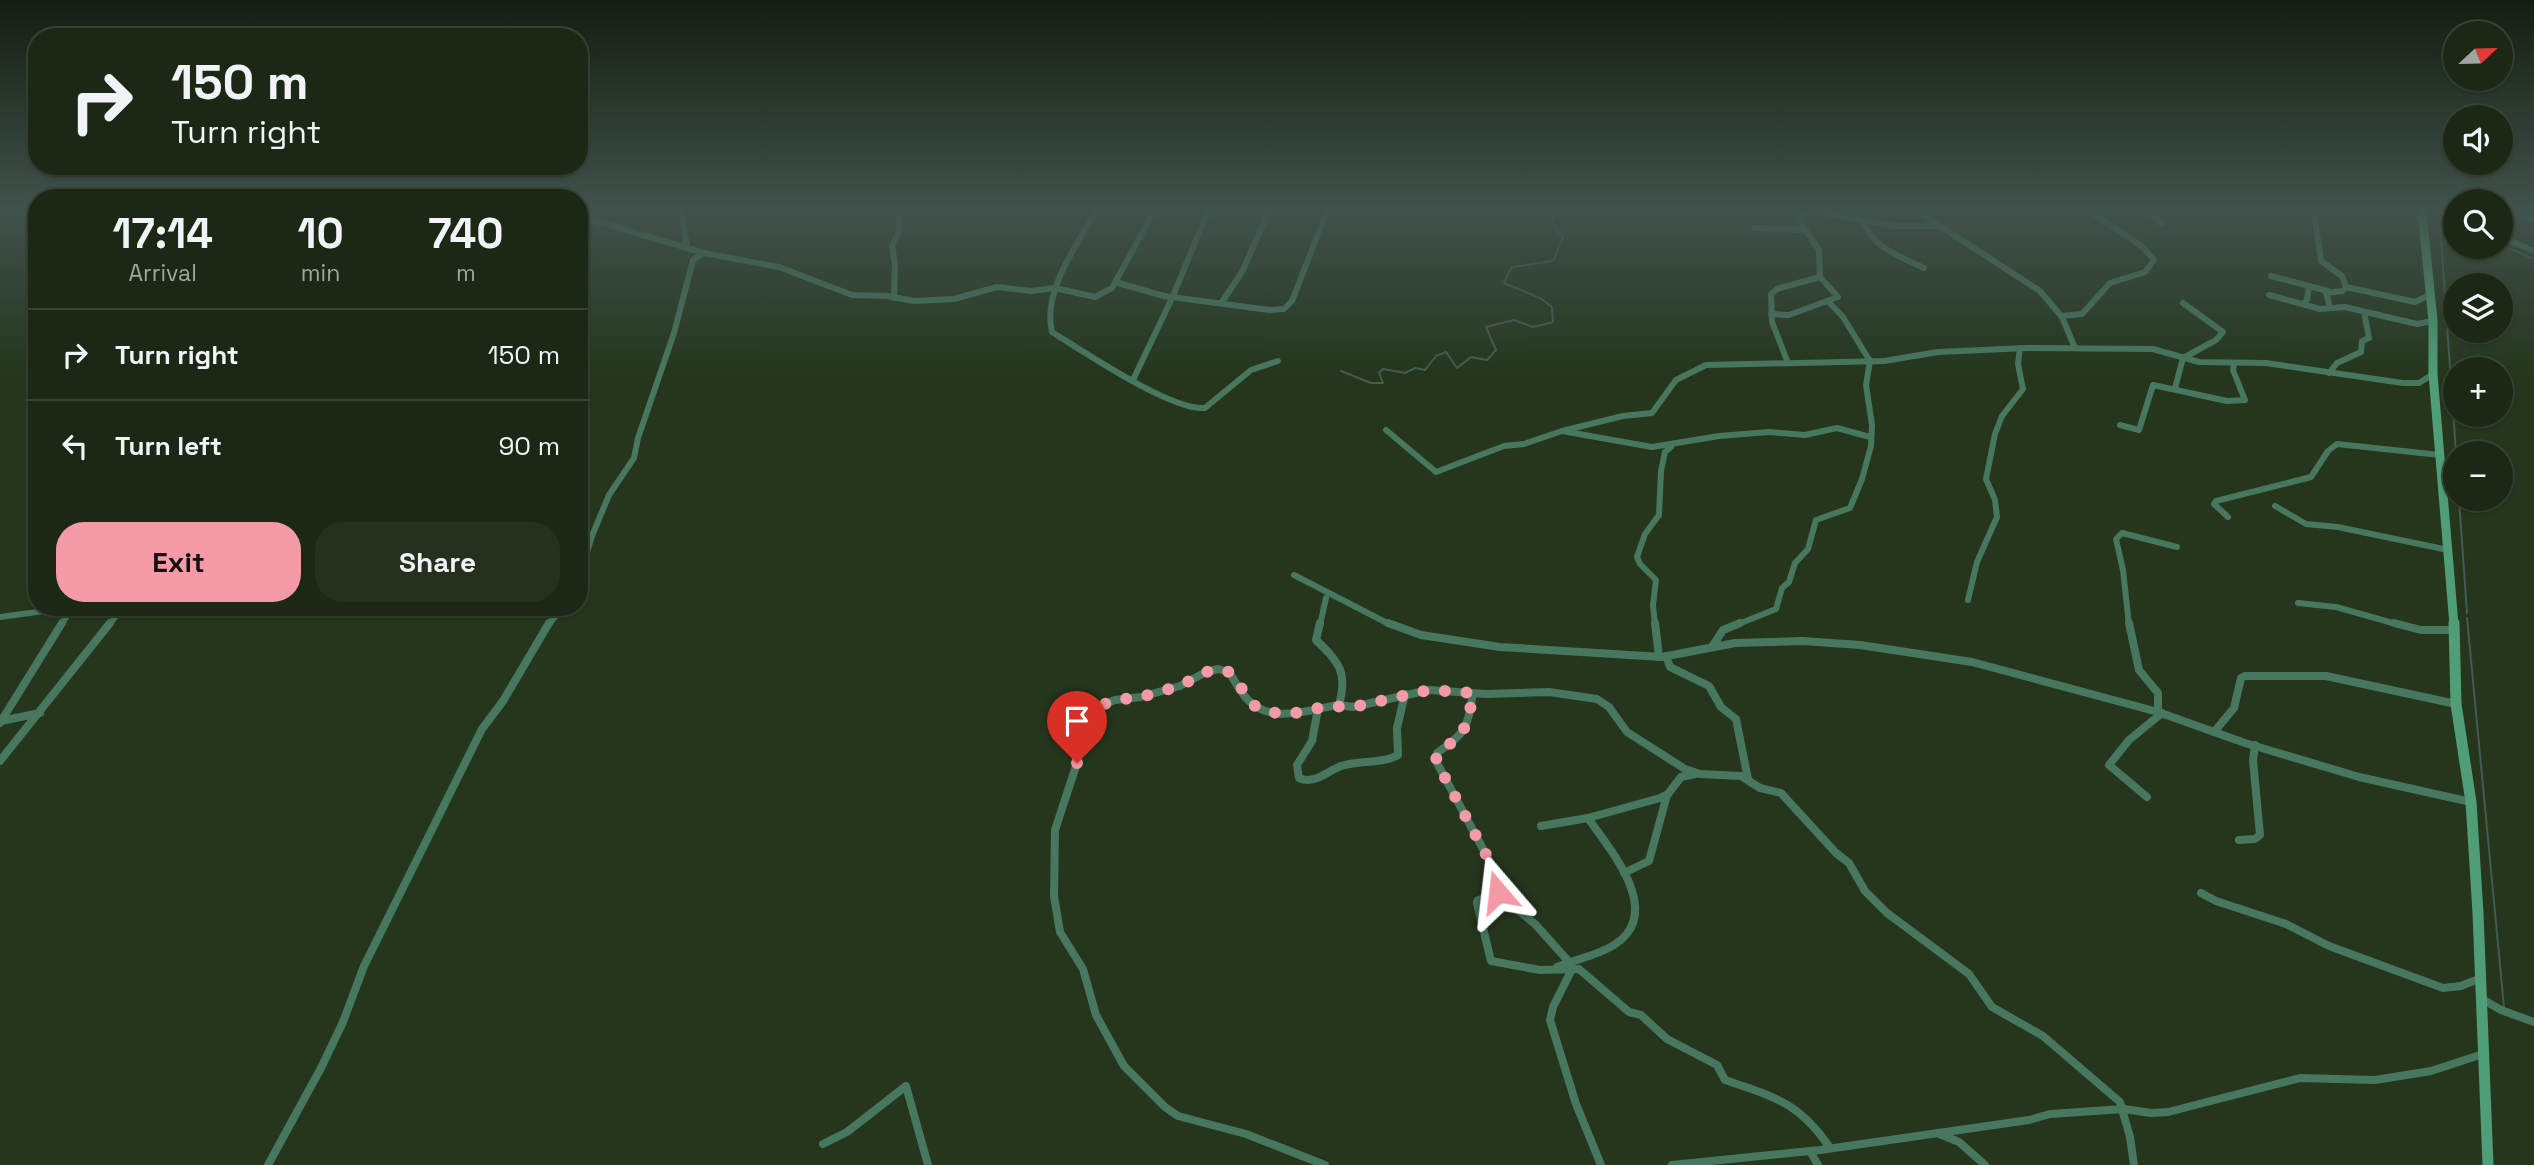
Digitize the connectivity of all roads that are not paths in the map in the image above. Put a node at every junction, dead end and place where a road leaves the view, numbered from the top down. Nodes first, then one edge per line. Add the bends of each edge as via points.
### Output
1 (693, 265) edge
2 (770, 265) edge
3 (896, 265) edge
4 (1067, 265) edge
5 (1124, 265) edge
6 (1186, 265) edge
7 (1245, 265) edge
8 (1305, 265) edge
9 (1820, 265) edge
10 (1919, 265) edge
11 (2004, 265) edge
12 (2150, 265) edge
13 (2328, 265) edge
14 (2427, 265) edge
15 (1924, 268) dead end
16 (2271, 276) dead end
17 (1820, 277) junction
18 (1115, 282) junction
19 (2309, 286) junction
20 (2346, 287) junction
21 (1055, 288) junction
22 (2328, 291) junction
23 (2269, 295) dead end
24 (2429, 295) junction
25 (1173, 296) junction
26 (894, 298) junction
27 (1828, 301) junction
28 (1222, 302) junction
29 (2183, 303) dead end
30 (2303, 304) junction
31 (2330, 307) junction
32 (2364, 312) junction
33 (1771, 314) junction
34 (2062, 316) junction
35 (2432, 321) junction
36 (2073, 338) junction
37 (2020, 348) junction
38 (2075, 348) junction
39 (2084, 348) junction
40 (2183, 358) junction
41 (1870, 361) junction
42 (1278, 362) dead end
43 (1788, 363) junction
44 (2234, 363) junction
45 (2329, 373) junction
46 (2433, 373) junction
47 (1133, 380) junction
48 (2175, 388) junction
49 (2120, 425) dead end
50 (1386, 430) dead end
51 (1562, 431) junction
52 (1870, 437) junction
53 (1674, 444) junction
54 (2440, 455) junction
55 (2275, 506) dead end
56 (2228, 517) dead end
57 (2177, 547) dead end
58 (588, 549) edge
59 (2448, 550) junction
60 (1294, 575) dead end
61 (1326, 598) dead end
62 (1968, 600) dead end
63 (2298, 603) dead end
64 (28, 613) edge
65 (67, 616) edge
66 (116, 616) edge
67 (556, 616) edge
68 (0, 617) edge
69 (2453, 630) junction
70 (1712, 647) junction
71 (1663, 656) junction
72 (1473, 693) junction
73 (1405, 694) junction
74 (2456, 704) junction
75 (1339, 705) junction
76 (1318, 709) junction
77 (40, 713) junction
78 (2160, 713) junction
79 (1, 721) edge
80 (2214, 732) junction
81 (2255, 745) junction
82 (0, 761) edge
83 (1700, 774) junction
84 (1749, 780) junction
85 (1668, 794) junction
86 (2147, 797) dead end
87 (2471, 802) junction
88 (1588, 818) junction
89 (1541, 826) dead end
90 (2239, 840) dead end
91 (1624, 873) junction
92 (2201, 893) dead end
93 (1498, 894) junction
94 (1573, 967) junction
95 (2481, 978) junction
96 (2482, 999) junction
97 (2534, 1022) edge
98 (2483, 1054) junction
99 (2124, 1109) junction
100 (1936, 1133) junction
101 (823, 1144) dead end
102 (1830, 1149) junction
103 (1810, 1151) junction
104 (1769, 1160) edge
105 (268, 1165) edge
106 (928, 1165) edge
107 (1325, 1165) edge
108 (1601, 1165) edge
109 (1672, 1165) edge
110 (1818, 1165) edge
111 (1985, 1165) edge
112 (2134, 1165) edge
113 (2488, 1165) edge

1 - 58 street via 634,458 609,495
2 - 26 street via 840,292
3 - 26 street
4 - 21 street
5 - 18 street
6 - 25 street
7 - 28 street
8 - 28 street via 1288,306 1274,310
9 - 17 street
10 - 15 street
11 - 34 street via 2025,278
12 - 34 street via 2145,272 2110,283 2082,314
13 - 20 street via 2342,275
14 - 24 main road
16 - 19 street
17 - 27 street via 1838,296
17 - 33 street via 1772,292
18 - 21 street via 1109,292 1096,297
18 - 25 street
19 - 22 street
19 - 30 street
20 - 22 street via 2341,292
20 - 24 street via 2415,302
21 - 26 street via 997,287 954,299 909,302
21 - 47 street via 1048,325 1052,332
22 - 31 street
23 - 30 street
24 - 35 main road
25 - 28 street
25 - 47 street
27 - 33 street via 1789,315
27 - 41 street
29 - 40 street via 2223,332
30 - 31 street
31 - 32 street
32 - 35 street via 2417,324
32 - 45 street via 2369,338 2362,341 2361,352 2337,363
33 - 43 street
34 - 36 street
35 - 46 main road
36 - 38 street
36 - 39 street
37 - 38 street
37 - 41 street
37 - 62 street via 2023,389 2001,417 1986,480 1997,517
38 - 39 street
39 - 40 street via 2153,349
40 - 44 street
40 - 48 street
41 - 43 street
41 - 52 street via 1864,379
42 - 47 street via 1248,370 1200,410
43 - 51 street via 1700,366 1676,380 1652,413
44 - 45 street
44 - 48 street via 2243,401
45 - 46 street via 2403,383 2419,383
46 - 54 main road
48 - 49 street via 2153,384 2139,430
50 - 51 street via 1436,472 1504,446
51 - 53 street via 1653,447
52 - 53 street via 1837,428 1805,435 1769,432
52 - 70 street via 1862,484 1852,506 1816,520 1808,550 1795,563 1776,609 1723,630
53 - 71 street via 1665,452 1659,515 1645,534 1637,557 1656,580 1653,604
54 - 56 street via 2337,444 2323,455 2311,477 2216,501
54 - 59 main road
55 - 59 street via 2306,524
57 - 78 street via 2122,533 2116,539 2130,640 2139,670 2158,693
59 - 69 main road
60 - 71 street via 1391,625 1421,635 1500,647
61 - 75 street via 1316,640 1338,661 1343,690
63 - 69 street via 2332,606 2432,631
64 - 68 street
65 - 79 street
66 - 77 street
67 - 105 street via 478,737 364,966 321,1068
69 - 74 main road
70 - 71 street
70 - 78 street via 1802,641 1860,645 1979,664
71 - 84 street via 1670,667 1709,686 1721,707 1735,719
72 - 73 street
72 - 83 street via 1549,692 1597,698 1627,733
72 - 93 street via 1461,736 1437,753 1436,761 1490,862
73 - 75 street via 1353,707
73 - 76 street via 1397,728 1398,755 1337,767 1315,780 1303,781 1297,765 1312,741
74 - 80 street via 2326,676 2245,676 2230,715
74 - 87 main road
75 - 76 street
76 - 107 street via 1290,714 1261,710 1229,672 1218,669 1180,686 1115,700 1067,719 1077,763 1058,817 1053,860 1060,932 1083,969 1096,1014 1124,1066 1178,1116 1246,1134
77 - 79 street
77 - 82 street
78 - 80 street
78 - 86 street via 2109,765
80 - 81 street
81 - 87 street via 2359,777
81 - 90 street via 2260,835
83 - 84 street via 1737,775
83 - 85 street via 1681,777
84 - 99 street via 1791,801 1849,863 1887,913 1969,974 1992,1007 2042,1036
85 - 88 street
85 - 91 street via 1649,861
87 - 95 main road
88 - 89 street
88 - 91 street
91 - 94 street via 1638,907 1626,933
92 - 95 street via 2443,988
93 - 94 street via 1535,925
93 - 94 street via 1477,903 1491,961 1540,970
94 - 102 street via 1667,1039 1717,1065 1726,1080 1752,1087 1791,1107
94 - 108 street via 1550,1020
95 - 96 main road
96 - 97 street
96 - 98 main road
98 - 99 street via 2431,1071 2375,1080 2300,1077 2168,1112
98 - 113 main road
99 - 100 street via 2050,1114
99 - 112 street
100 - 102 street
100 - 111 street via 1959,1142
101 - 106 street via 847,1132 906,1086
102 - 103 street
103 - 104 street
103 - 110 street
104 - 109 street

